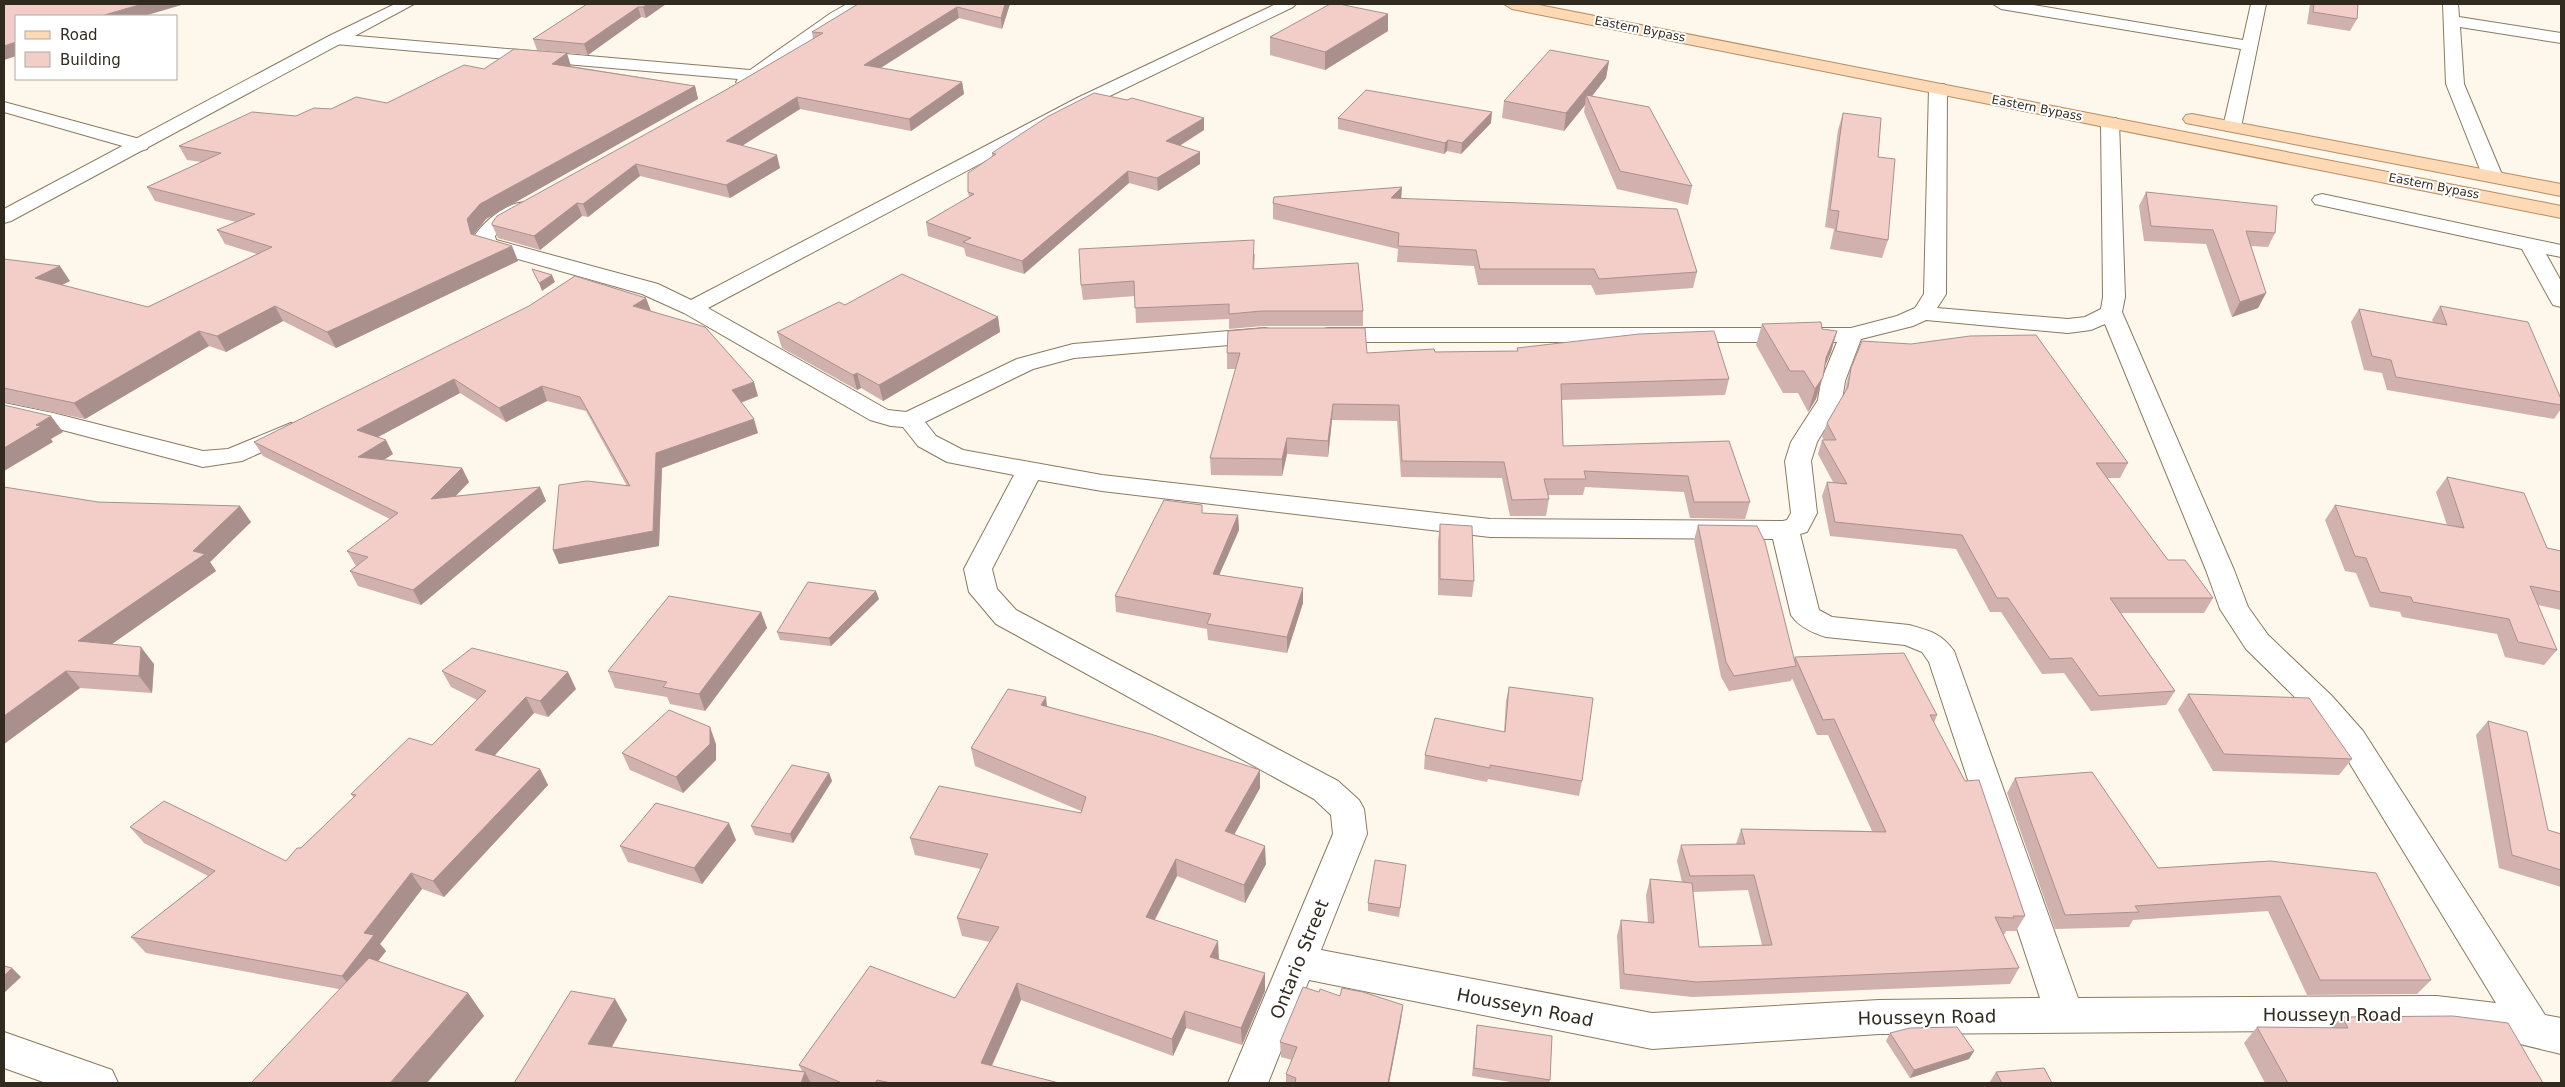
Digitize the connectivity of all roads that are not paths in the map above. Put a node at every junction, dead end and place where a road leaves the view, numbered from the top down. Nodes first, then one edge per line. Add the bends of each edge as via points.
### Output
1 (406, 4) edge
2 (858, 4) edge
3 (1288, 4) edge
4 (1512, 4) edge
5 (1597, 4) edge
6 (2002, 4) edge
7 (2259, 4) edge
8 (2451, 4) edge
9 (1654, 15) dead end
10 (2453, 21) junction
11 (2561, 38) edge
12 (334, 39) junction
13 (2250, 46) junction
14 (756, 76) junction
15 (1938, 88) junction
16 (730, 90) edge
17 (4, 108) edge
18 (2174, 116) dead end
19 (2110, 122) junction
20 (2232, 127) junction
21 (140, 145) junction
22 (2493, 177) junction
23 (2561, 190) edge
24 (536, 200) edge
25 (2322, 200) dead end
26 (2561, 212) edge
27 (4, 217) edge
28 (2530, 244) junction
29 (2561, 251) edge
30 (587, 273) junction
31 (564, 288) edge
32 (2561, 300) edge
33 (692, 308) junction
34 (1922, 312) junction
35 (2111, 312) junction
36 (1851, 335) junction
37 (4, 410) edge
38 (910, 420) junction
39 (306, 422) edge
40 (1030, 470) junction
41 (1785, 530) junction
42 (1298, 962) junction
43 (2065, 1016) junction
44 (2547, 1032) edge
45 (4, 1050) edge
46 (98, 1083) edge
47 (1248, 1083) edge

1 - 12 street
2 - 14 street via 836,16
3 - 33 street via 1083,102
4 - 15 main road, Eastern Bypass
5 - 9 main road, Eastern Bypass
6 - 13 street
7 - 13 street
8 - 10 street
10 - 11 street
10 - 22 street via 2455,84
12 - 14 street
12 - 21 street
13 - 20 street
14 - 16 street
15 - 19 main road, Eastern Bypass
15 - 34 street via 1935,294
17 - 21 street
18 - 20 main road, Eastern Bypass
19 - 26 main road, Eastern Bypass
19 - 35 street via 2114,297
20 - 22 main road, Eastern Bypass
21 - 27 street
22 - 23 main road, Eastern Bypass
24 - 30 street via 494,224 485,235 486,244
25 - 28 street
28 - 29 street
28 - 32 street
30 - 31 street
30 - 33 street via 650,289
33 - 38 street via 879,415
34 - 35 street via 2068,326 2091,323
34 - 36 street via 1905,321
35 - 44 street via 2234,609 2256,642 2321,704 2352,740
36 - 38 street via 1292,335 1074,351 1025,364
36 - 41 street via 1833,381 1830,400 1804,442 1798,461 1804,513 1797,526
37 - 39 street via 203,459 233,456
38 - 40 street via 927,441 956,457
40 - 41 street via 1102,483 1490,528
40 - 42 street, Ontario Street via 978,569 983,592 1006,618 1326,790 1347,809 1350,834
41 - 43 street via 1806,615 1826,626 1909,635 1933,645 1943,659
42 - 43 street, Housseyn Road via 1652,1031 1879,1016
42 - 47 street, Ontario Street
43 - 44 street, Housseyn Road via 2437,1013 2482,1018
45 - 46 street

